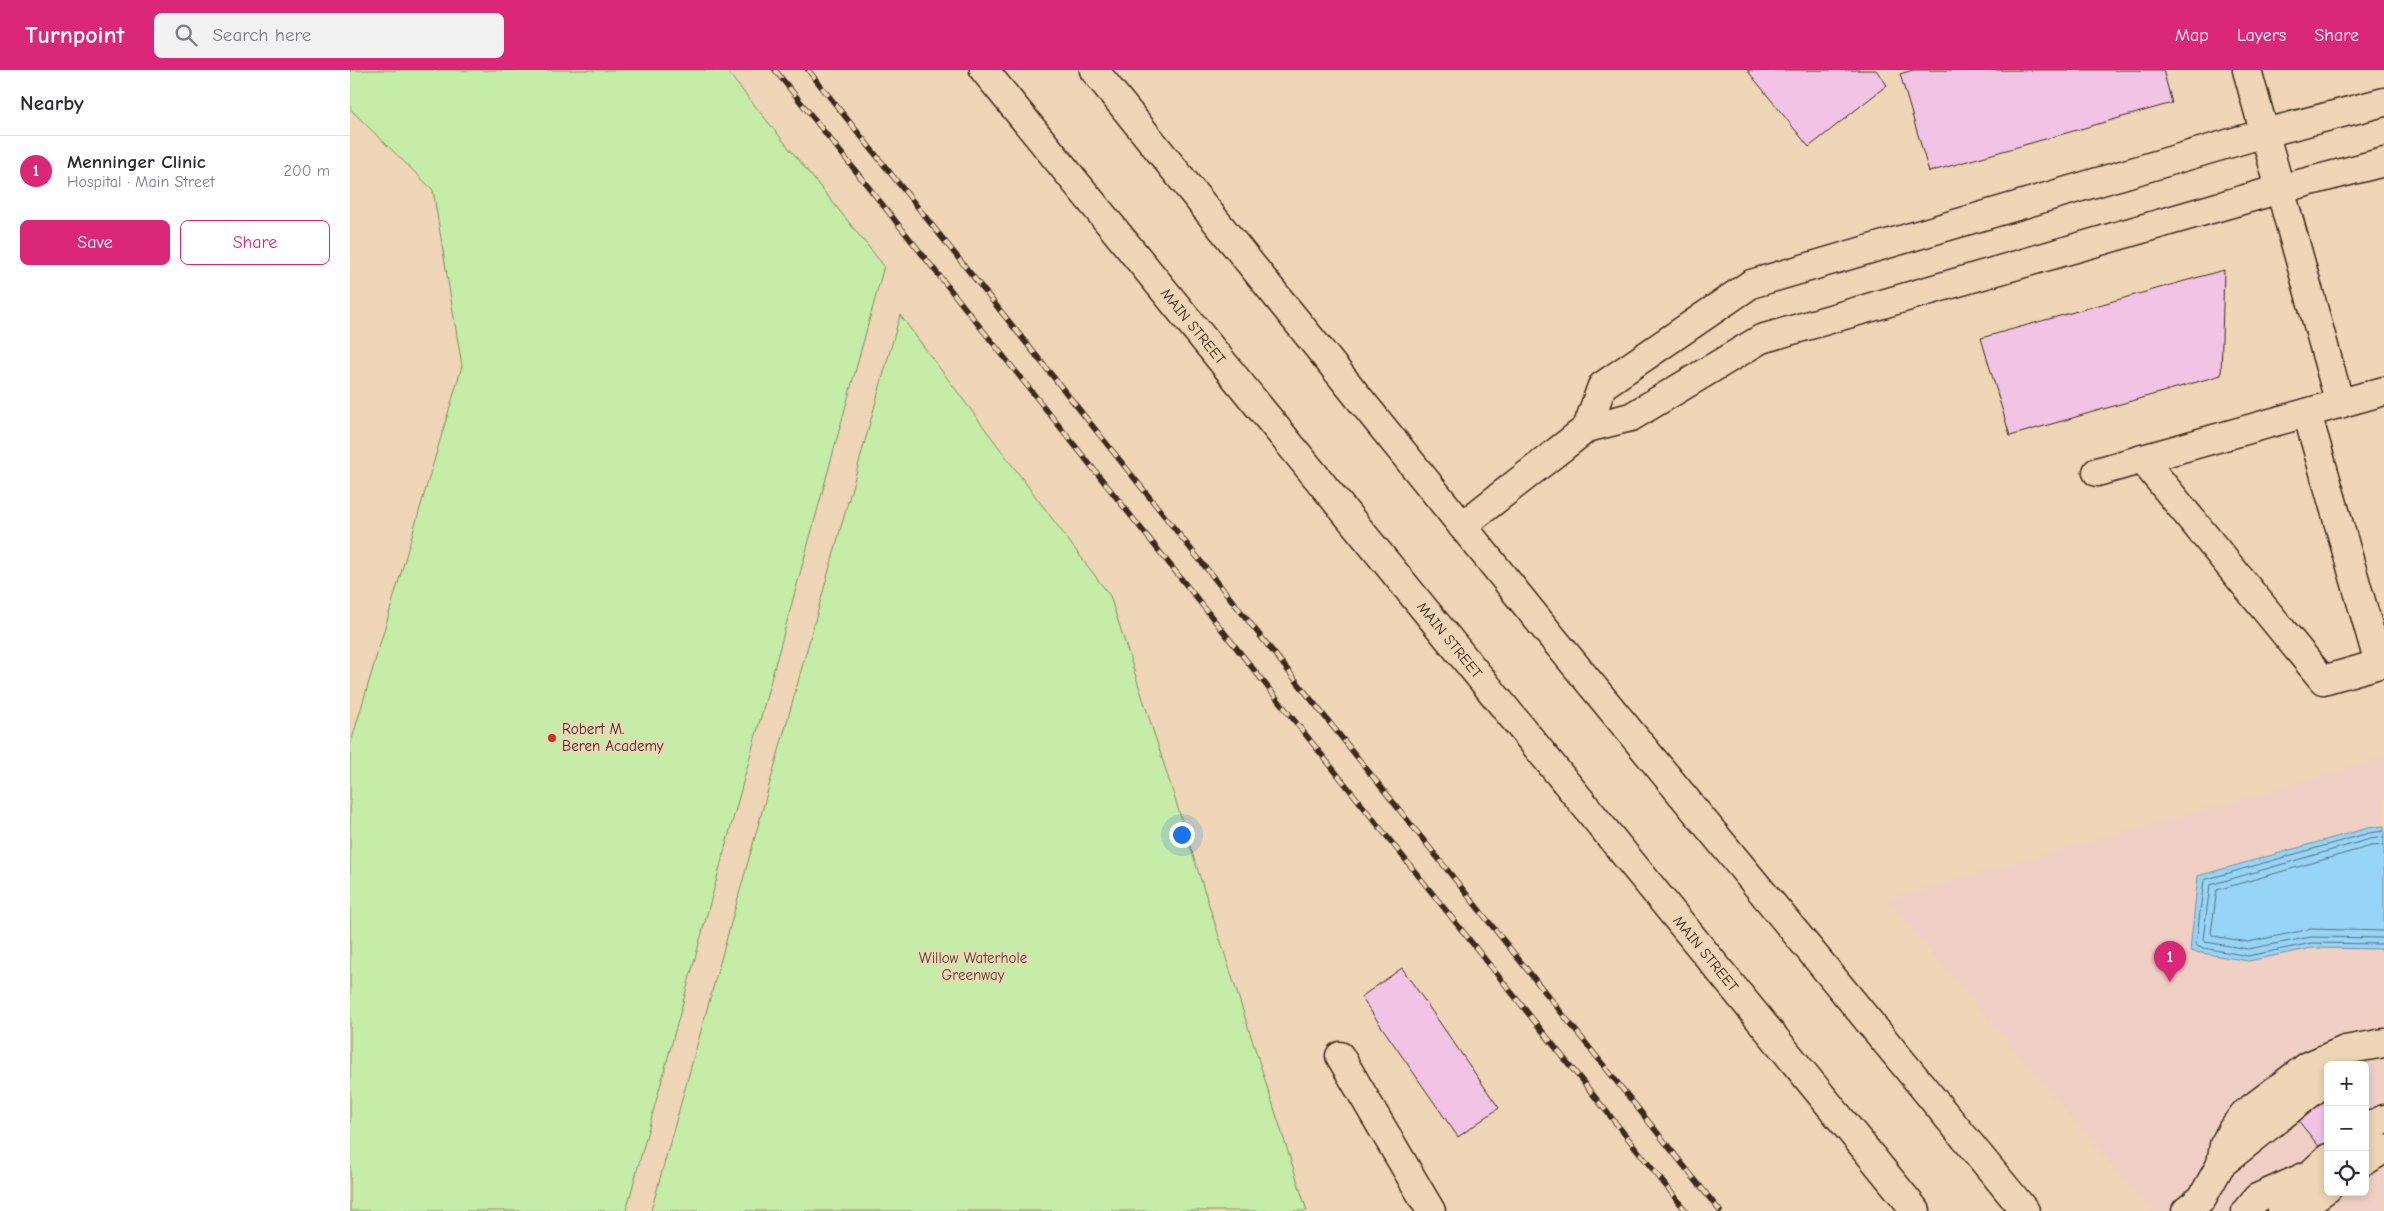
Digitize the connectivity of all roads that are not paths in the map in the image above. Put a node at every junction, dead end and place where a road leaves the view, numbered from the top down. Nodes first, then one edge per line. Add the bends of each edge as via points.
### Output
1 (984, 70) edge
2 (1094, 70) edge
3 (2247, 70) edge
4 (2384, 102) edge
5 (2264, 133) junction
6 (2384, 162) edge
7 (2280, 189) junction
8 (2384, 391) edge
9 (2340, 404) junction
10 (2307, 413) junction
11 (1587, 428) junction
12 (2142, 459) junction
13 (2097, 472) dead end
14 (1462, 526) junction
15 (2376, 1045) edge
16 (1340, 1056) dead end
17 (2351, 1061) edge
18 (2324, 1082) edge
19 (2384, 1119) edge
20 (2369, 1126) edge
21 (2384, 1149) edge
22 (2369, 1158) edge
23 (2324, 1162) edge
24 (2221, 1164) junction
25 (2324, 1191) edge
26 (2200, 1207) edge
27 (1431, 1211) edge
28 (1916, 1211) edge
29 (2025, 1211) edge
30 (2246, 1211) edge
31 (2282, 1211) edge

1 - 28 main road, MAIN STREET
2 - 14 main road
3 - 5 main road
4 - 5 main road
5 - 7 main road
5 - 11 main road via 1751,284 1602,386
6 - 7 main road
7 - 9 main road
7 - 11 main road via 1761,339 1631,418
8 - 9 main road
9 - 10 main road
10 - 12 main road
10 - 12 main road via 2379,664 2323,680
11 - 14 main road
12 - 13 main road
14 - 29 main road
15 - 17 main road
15 - 24 main road via 2345,1050 2308,1066 2244,1114 2224,1146
16 - 27 main road
18 - 24 main road
19 - 20 main road
21 - 22 main road
23 - 30 main road via 2311,1174 2257,1198
24 - 26 main road
25 - 31 main road

